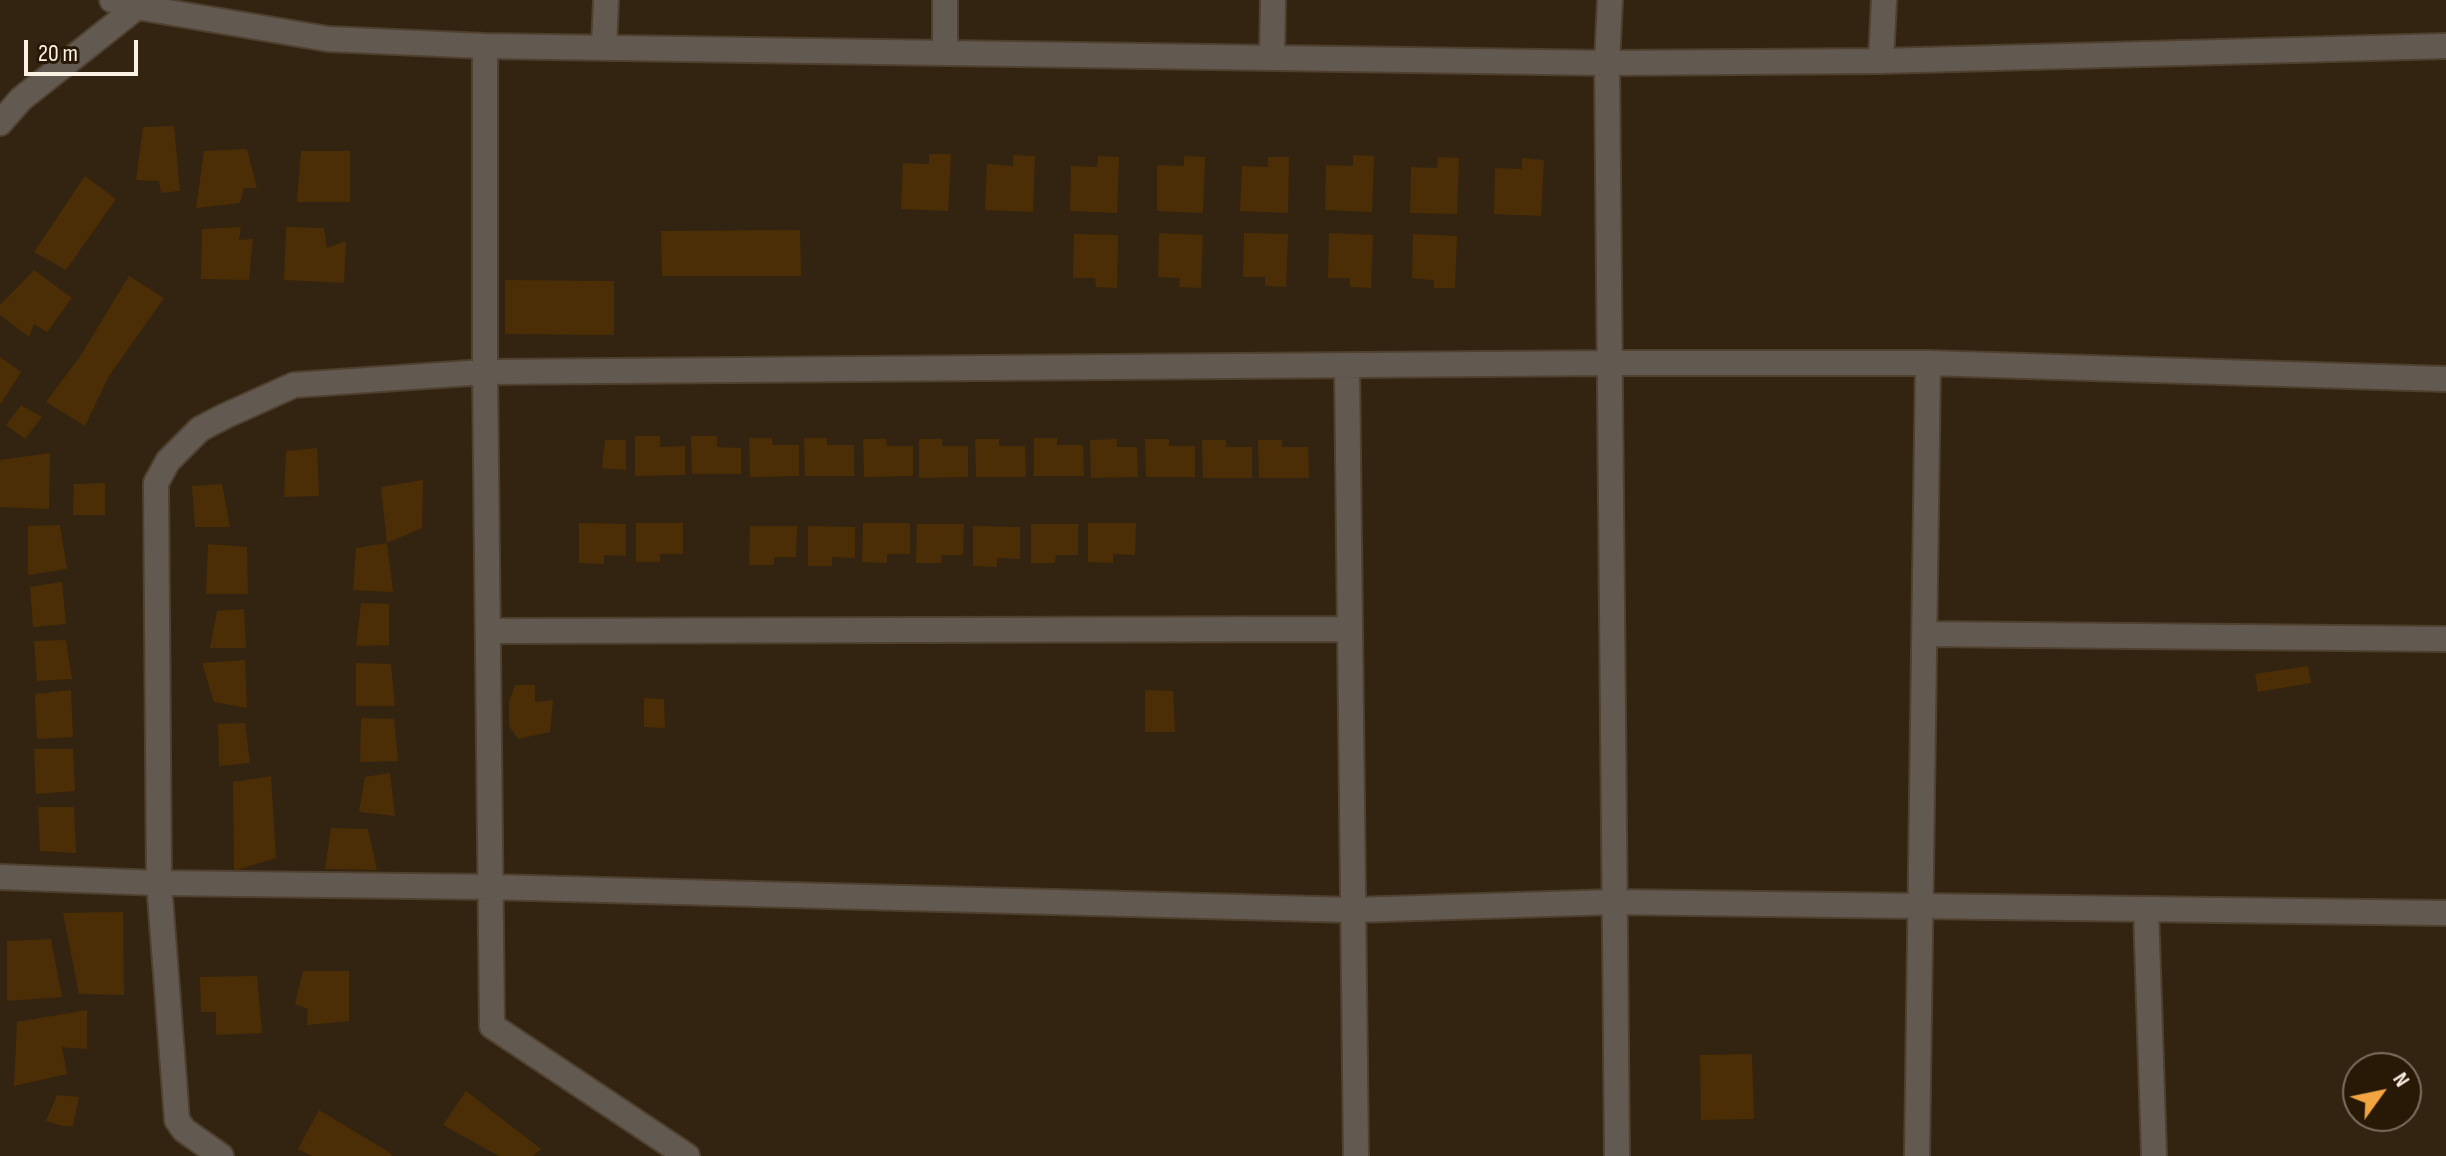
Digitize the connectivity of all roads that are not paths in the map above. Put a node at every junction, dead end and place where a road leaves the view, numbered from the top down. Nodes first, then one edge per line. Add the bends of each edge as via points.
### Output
1 (112, 0) edge
2 (606, 0) edge
3 (945, 0) edge
4 (1273, 0) edge
5 (1610, 0) edge
6 (1884, 0) edge
7 (137, 7) junction
8 (485, 46) junction
9 (2446, 46) edge
10 (604, 48) junction
11 (945, 53) junction
12 (1272, 58) junction
13 (1881, 61) junction
14 (1607, 63) junction
15 (0, 123) edge
16 (1609, 363) junction
17 (1928, 363) junction
18 (1347, 367) junction
19 (485, 372) junction
20 (2446, 379) edge
21 (1350, 629) junction
22 (488, 631) junction
23 (1925, 634) junction
24 (2446, 639) edge
25 (0, 877) edge
26 (159, 883) junction
27 (492, 887) junction
28 (1614, 902) junction
29 (1922, 906) junction
30 (2146, 909) junction
31 (1353, 910) junction
32 (2446, 913) edge
33 (221, 1156) edge
34 (687, 1156) edge
35 (1356, 1156) edge
36 (1617, 1156) edge
37 (1917, 1156) edge
38 (2154, 1156) edge

1 - 7 street
2 - 10 street
3 - 11 street
4 - 12 street
5 - 14 street
6 - 13 street
7 - 8 street via 328,39
7 - 15 street via 21,99
8 - 10 street
8 - 19 street
9 - 13 street
10 - 11 street
11 - 12 street
12 - 14 street
13 - 14 street
14 - 16 street
16 - 17 street
16 - 18 street
16 - 28 street
17 - 20 street
17 - 23 street
18 - 19 street
18 - 21 street
19 - 22 street
19 - 26 street via 294,385 200,429 168,461 156,483
21 - 22 street
21 - 31 street
22 - 27 street
23 - 24 street
23 - 29 street
25 - 26 street
26 - 27 street
26 - 33 street via 177,1120
27 - 31 street
27 - 34 street via 492,1028
28 - 29 street
28 - 31 street
28 - 36 street
29 - 30 street
29 - 37 street
30 - 32 street
30 - 38 street
31 - 35 street

